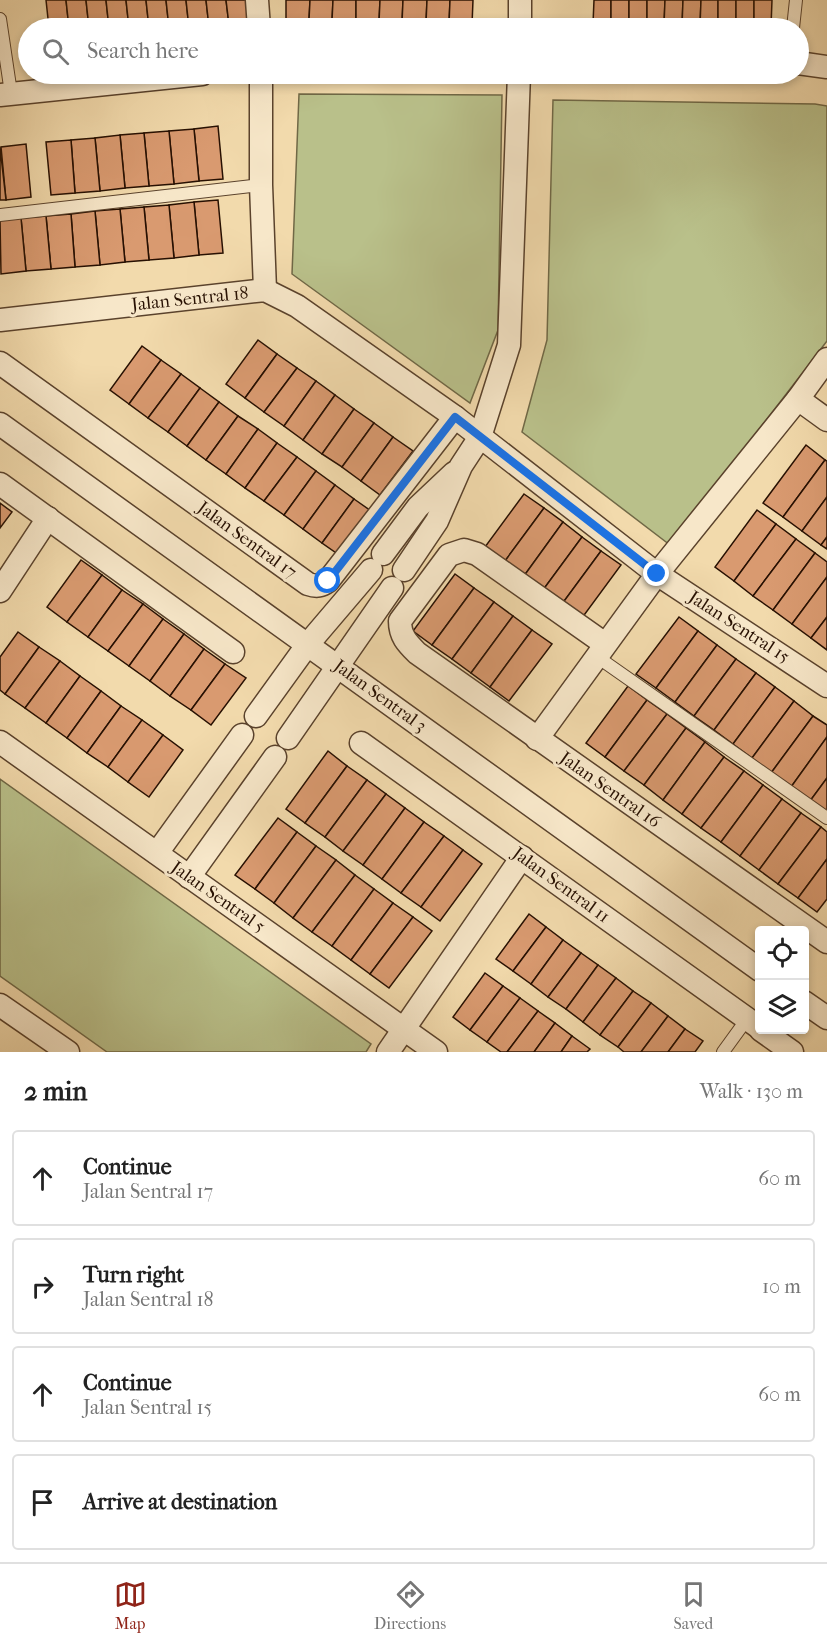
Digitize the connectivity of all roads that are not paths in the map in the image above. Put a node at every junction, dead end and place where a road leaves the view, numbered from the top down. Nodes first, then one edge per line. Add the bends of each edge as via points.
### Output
1 (256, 0) edge
2 (520, 0) edge
3 (796, 0) edge
4 (258, 18) edge
5 (520, 18) edge
6 (794, 18) edge
7 (0, 19) edge
8 (809, 65) edge
9 (827, 67) edge
10 (104, 84) edge
11 (261, 84) edge
12 (519, 84) edge
13 (6, 94) edge
14 (261, 185) junction
15 (0, 215) edge
16 (265, 290) junction
17 (0, 320) edge
18 (827, 359) edge
19 (0, 363) edge
20 (798, 399) junction
21 (455, 417) junction
22 (827, 420) edge
23 (0, 424) edge
24 (480, 436) junction
25 (461, 466) junction
26 (0, 484) edge
27 (48, 518) junction
28 (657, 574) junction
29 (0, 591) edge
30 (308, 644) junction
31 (601, 650) junction
32 (233, 652) dead end
33 (339, 667) junction
34 (827, 686) edge
35 (256, 716) dead end
36 (242, 735) dead end
37 (288, 738) dead end
38 (537, 739) junction
39 (0, 742) edge
40 (361, 743) dead end
41 (275, 757) dead end
42 (827, 818) edge
43 (157, 854) junction
44 (522, 857) junction
45 (189, 876) junction
46 (824, 933) edge
47 (755, 967) edge
48 (0, 1005) edge
49 (809, 1005) edge
50 (827, 1018) edge
51 (755, 1025) edge
52 (755, 1027) edge
53 (403, 1028) junction
54 (767, 1034) edge
55 (68, 1052) edge
56 (388, 1052) edge
57 (436, 1052) edge
58 (723, 1052) edge
59 (792, 1052) edge

1 - 4 street
2 - 5 street
3 - 6 lane
7 - 13 lane
8 - 9 street
10 - 13 street
11 - 14 street
12 - 24 street via 509,345
14 - 15 lane
14 - 16 street
16 - 17 street, Jalan Sentral 18
16 - 21 street, Jalan Sentral 18 via 297,306
18 - 20 street
19 - 21 street, Jalan Sentral 17 via 315,586 328,581
20 - 22 street
20 - 28 street
21 - 24 street, Jalan Sentral 18
23 - 30 street, Jalan Sentral 3
24 - 25 street
24 - 28 street, Jalan Sentral 15
25 - 30 street via 418,507
25 - 33 street via 437,521
26 - 27 street
27 - 29 street
27 - 32 street
28 - 31 street
28 - 34 street, Jalan Sentral 15
30 - 33 street, Jalan Sentral 3
30 - 35 street
31 - 38 street
31 - 38 street, Jalan Sentral 16 via 477,554 464,550 449,555 400,621 400,632 417,653
31 - 42 lane
33 - 37 street
33 - 47 street, Jalan Sentral 3
36 - 43 street
38 - 46 street, Jalan Sentral 16
39 - 43 street, Jalan Sentral 5
40 - 44 street, Jalan Sentral 11
41 - 45 street
43 - 45 street, Jalan Sentral 5
44 - 51 street, Jalan Sentral 11
44 - 53 street
45 - 53 street, Jalan Sentral 5
48 - 55 street
49 - 50 street
52 - 58 lane
53 - 56 street
53 - 57 street, Jalan Sentral 5
54 - 59 street, Jalan Sentral 11

